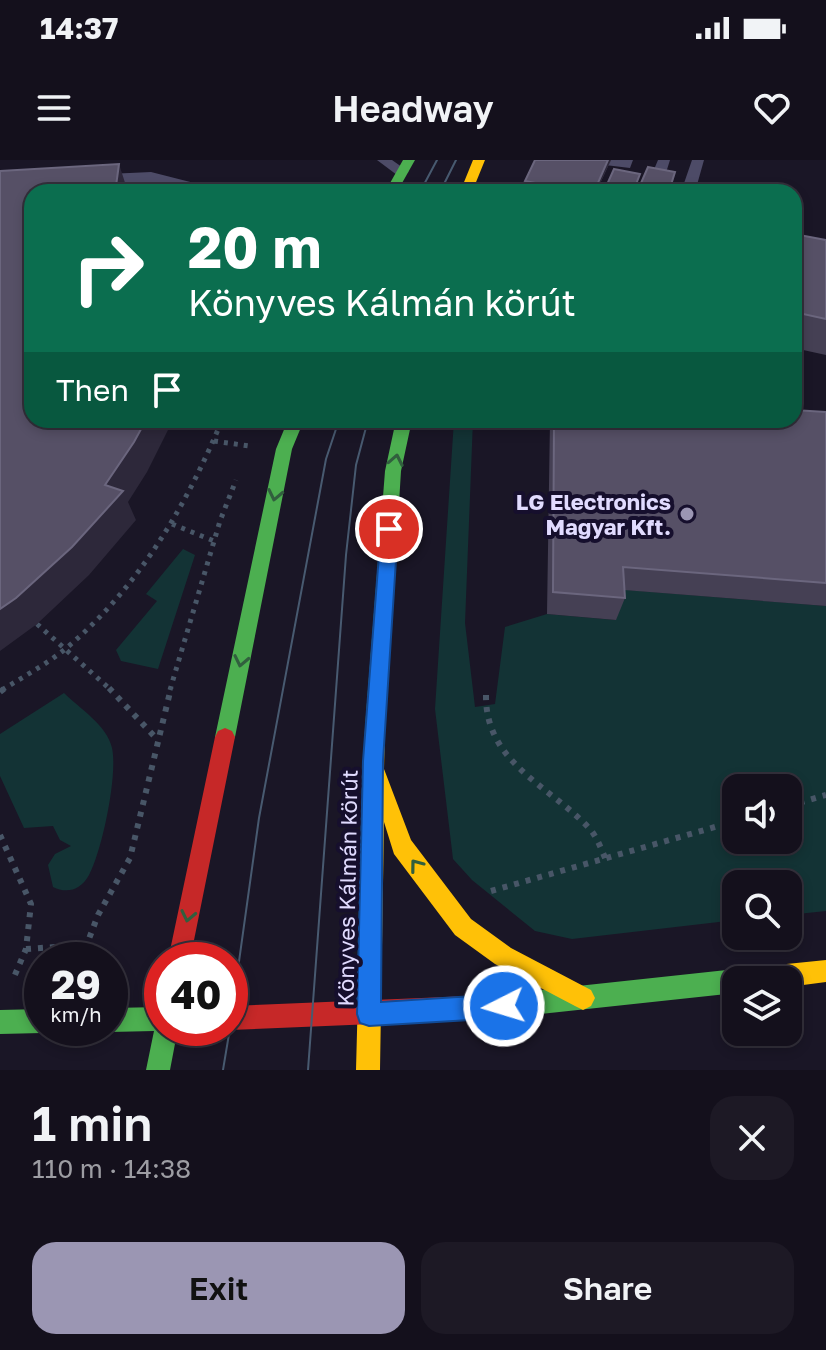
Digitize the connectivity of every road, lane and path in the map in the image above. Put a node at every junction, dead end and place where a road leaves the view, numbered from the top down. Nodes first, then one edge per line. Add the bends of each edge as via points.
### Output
1 (383, 160) edge
2 (479, 160) edge
3 (627, 160) edge
4 (664, 160) edge
5 (698, 160) edge
6 (610, 162) edge
7 (406, 166) edge
8 (158, 170) edge
9 (657, 179) edge
10 (24, 184) edge
11 (28, 184) edge
12 (183, 184) edge
13 (396, 184) edge
14 (469, 184) edge
15 (690, 184) edge
16 (0, 187) edge
17 (219, 428) edge
18 (293, 428) edge
19 (402, 428) edge
20 (255, 433) dead end
21 (214, 441) junction
22 (250, 446) junction
23 (245, 458) dead end
24 (240, 471) dead end
25 (172, 524) junction
26 (214, 541) junction
27 (37, 624) dead end
28 (65, 649) junction
29 (0, 692) edge
30 (486, 695) dead end
31 (156, 738) junction
32 (373, 761) junction
33 (826, 795) edge
34 (802, 802) edge
35 (722, 825) edge
36 (0, 835) edge
37 (606, 860) junction
38 (491, 891) dead end
39 (27, 942) edge
40 (87, 942) edge
41 (183, 942) edge
42 (826, 971) edge
43 (802, 974) edge
44 (722, 983) edge
45 (583, 998) junction
46 (369, 1014) junction
47 (248, 1017) edge
48 (24, 1021) edge
49 (0, 1022) edge
50 (163, 1046) edge
51 (158, 1070) edge
52 (368, 1070) edge

1 - 7 lane
2 - 14 main road
3 - 6 lane via 625,165
4 - 9 lane
5 - 15 lane
7 - 13 main road
8 - 11 street
8 - 12 street
10 - 16 street
17 - 21 path
18 -> 41 main road via 284,449
32 -> 19 main road, Könyves Kálmán körút via 393,471
20 - 22 path
21 - 22 path
21 - 25 path
22 - 23 path
24 - 26 path
25 - 26 path
25 - 28 path via 102,614
26 - 31 path
27 - 28 path
28 - 29 path
28 - 31 path
30 - 37 path via 484,707 494,738 520,770 591,829
31 - 40 path via 130,858
45 -> 32 main road via 503,956 463,927 402,846
32 - 46 main road, Könyves Kálmán körút
33 - 34 path
35 - 37 path
36 - 39 path via 31,904
37 - 38 path
42 - 43 main road
44 - 45 main road
45 - 46 main road
46 - 47 main road
46 - 52 main road, Könyves Kálmán körút
48 - 49 main road
50 - 51 main road

